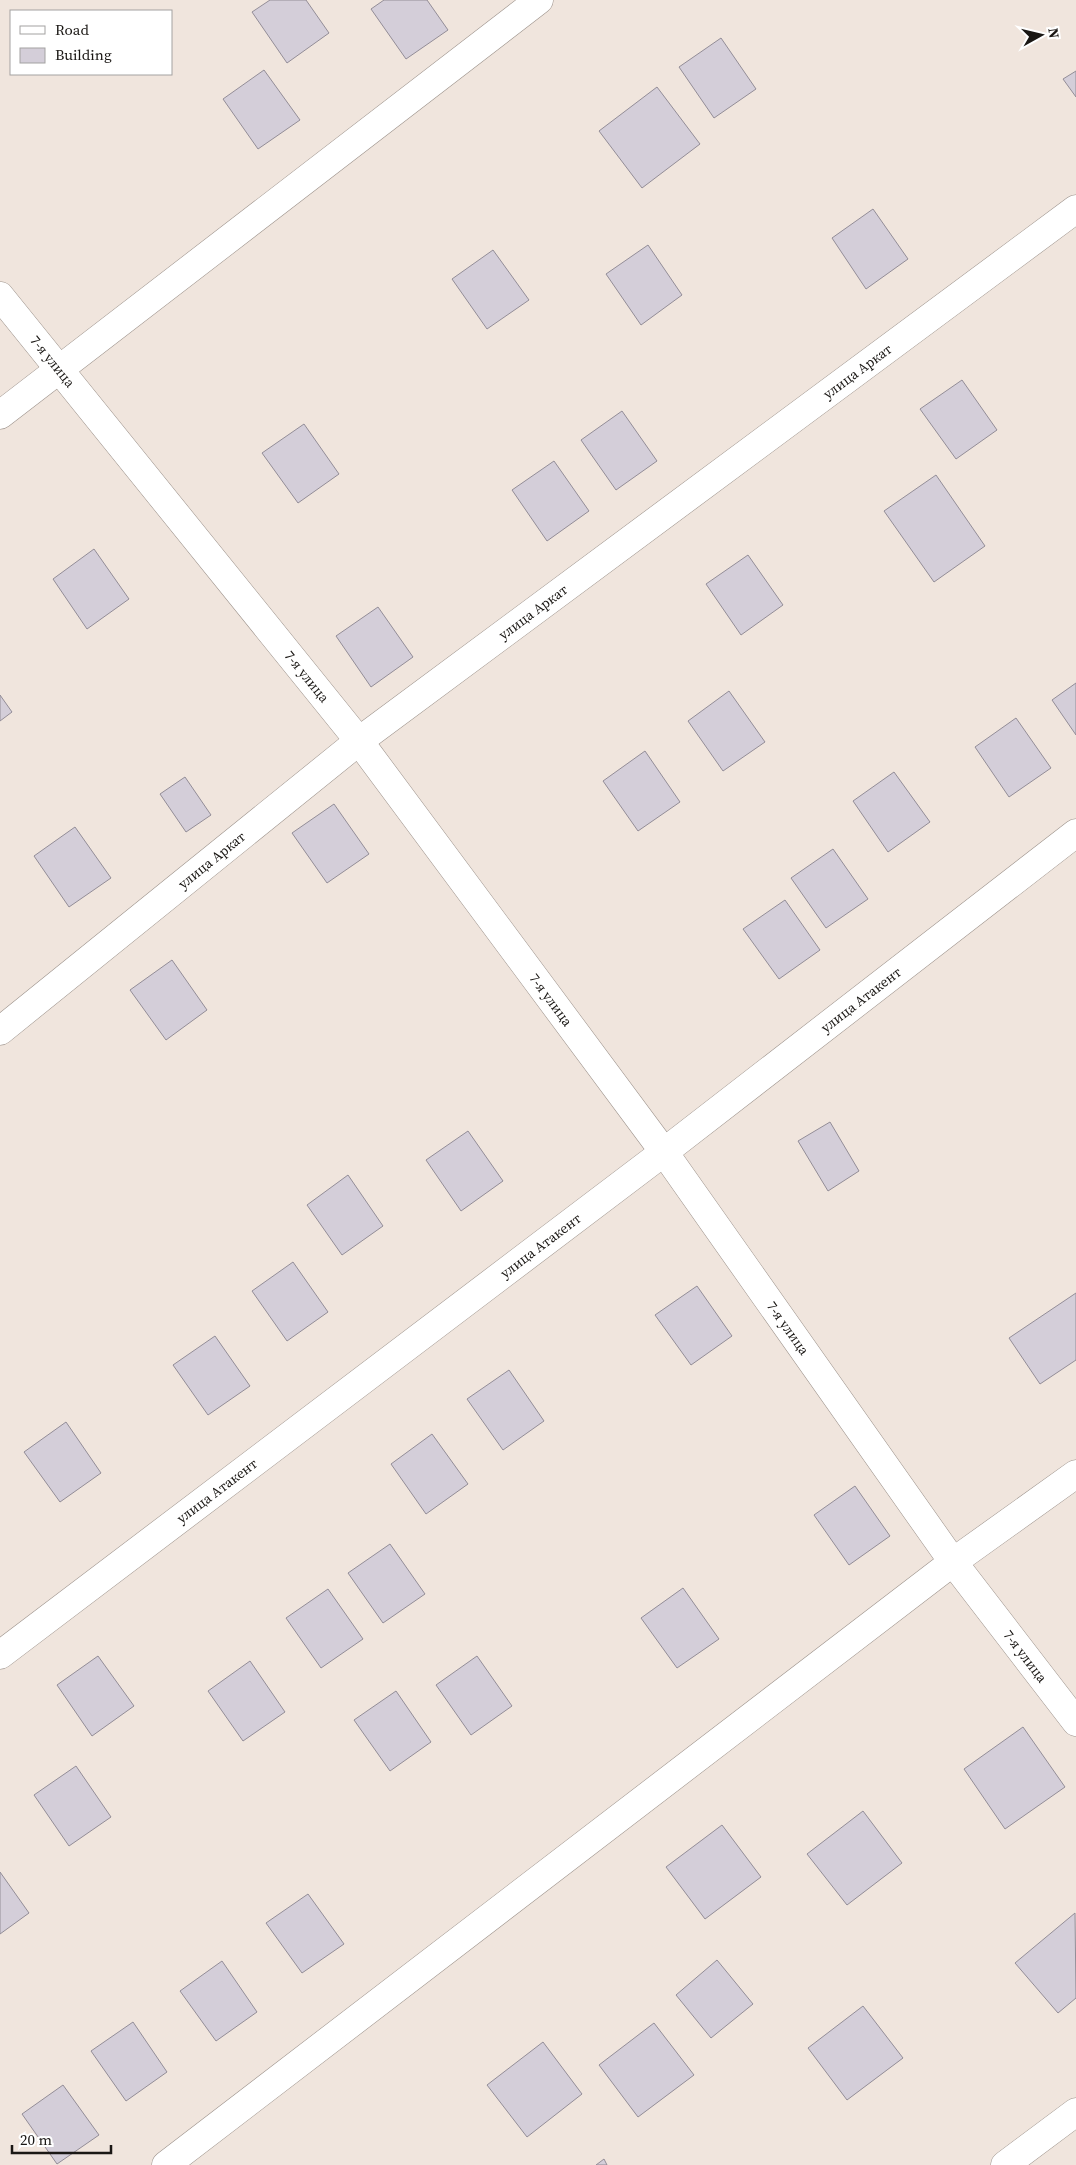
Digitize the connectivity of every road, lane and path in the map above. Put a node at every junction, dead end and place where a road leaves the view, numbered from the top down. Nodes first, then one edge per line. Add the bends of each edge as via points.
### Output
1 (539, 0) edge
2 (1076, 209) edge
3 (0, 296) edge
4 (58, 369) junction
5 (0, 414) edge
6 (359, 741) junction
7 (1076, 833) edge
8 (0, 1031) edge
9 (664, 1152) junction
10 (1076, 1474) edge
11 (954, 1562) junction
12 (0, 1655) edge
13 (1076, 1722) edge
14 (1076, 2112) edge
15 (166, 2165) edge
16 (1005, 2165) edge

1 - 4 street
2 - 6 street, улица Аркат
3 - 4 street, 7-я улица
4 - 5 street
4 - 6 street, 7-я улица
6 - 8 street, улица Аркат
6 - 9 street, 7-я улица
7 - 9 street, улица Атакент
9 - 11 street, 7-я улица
9 - 12 street, улица Атакент
10 - 11 street
11 - 13 street, 7-я улица
11 - 15 street
14 - 16 street

